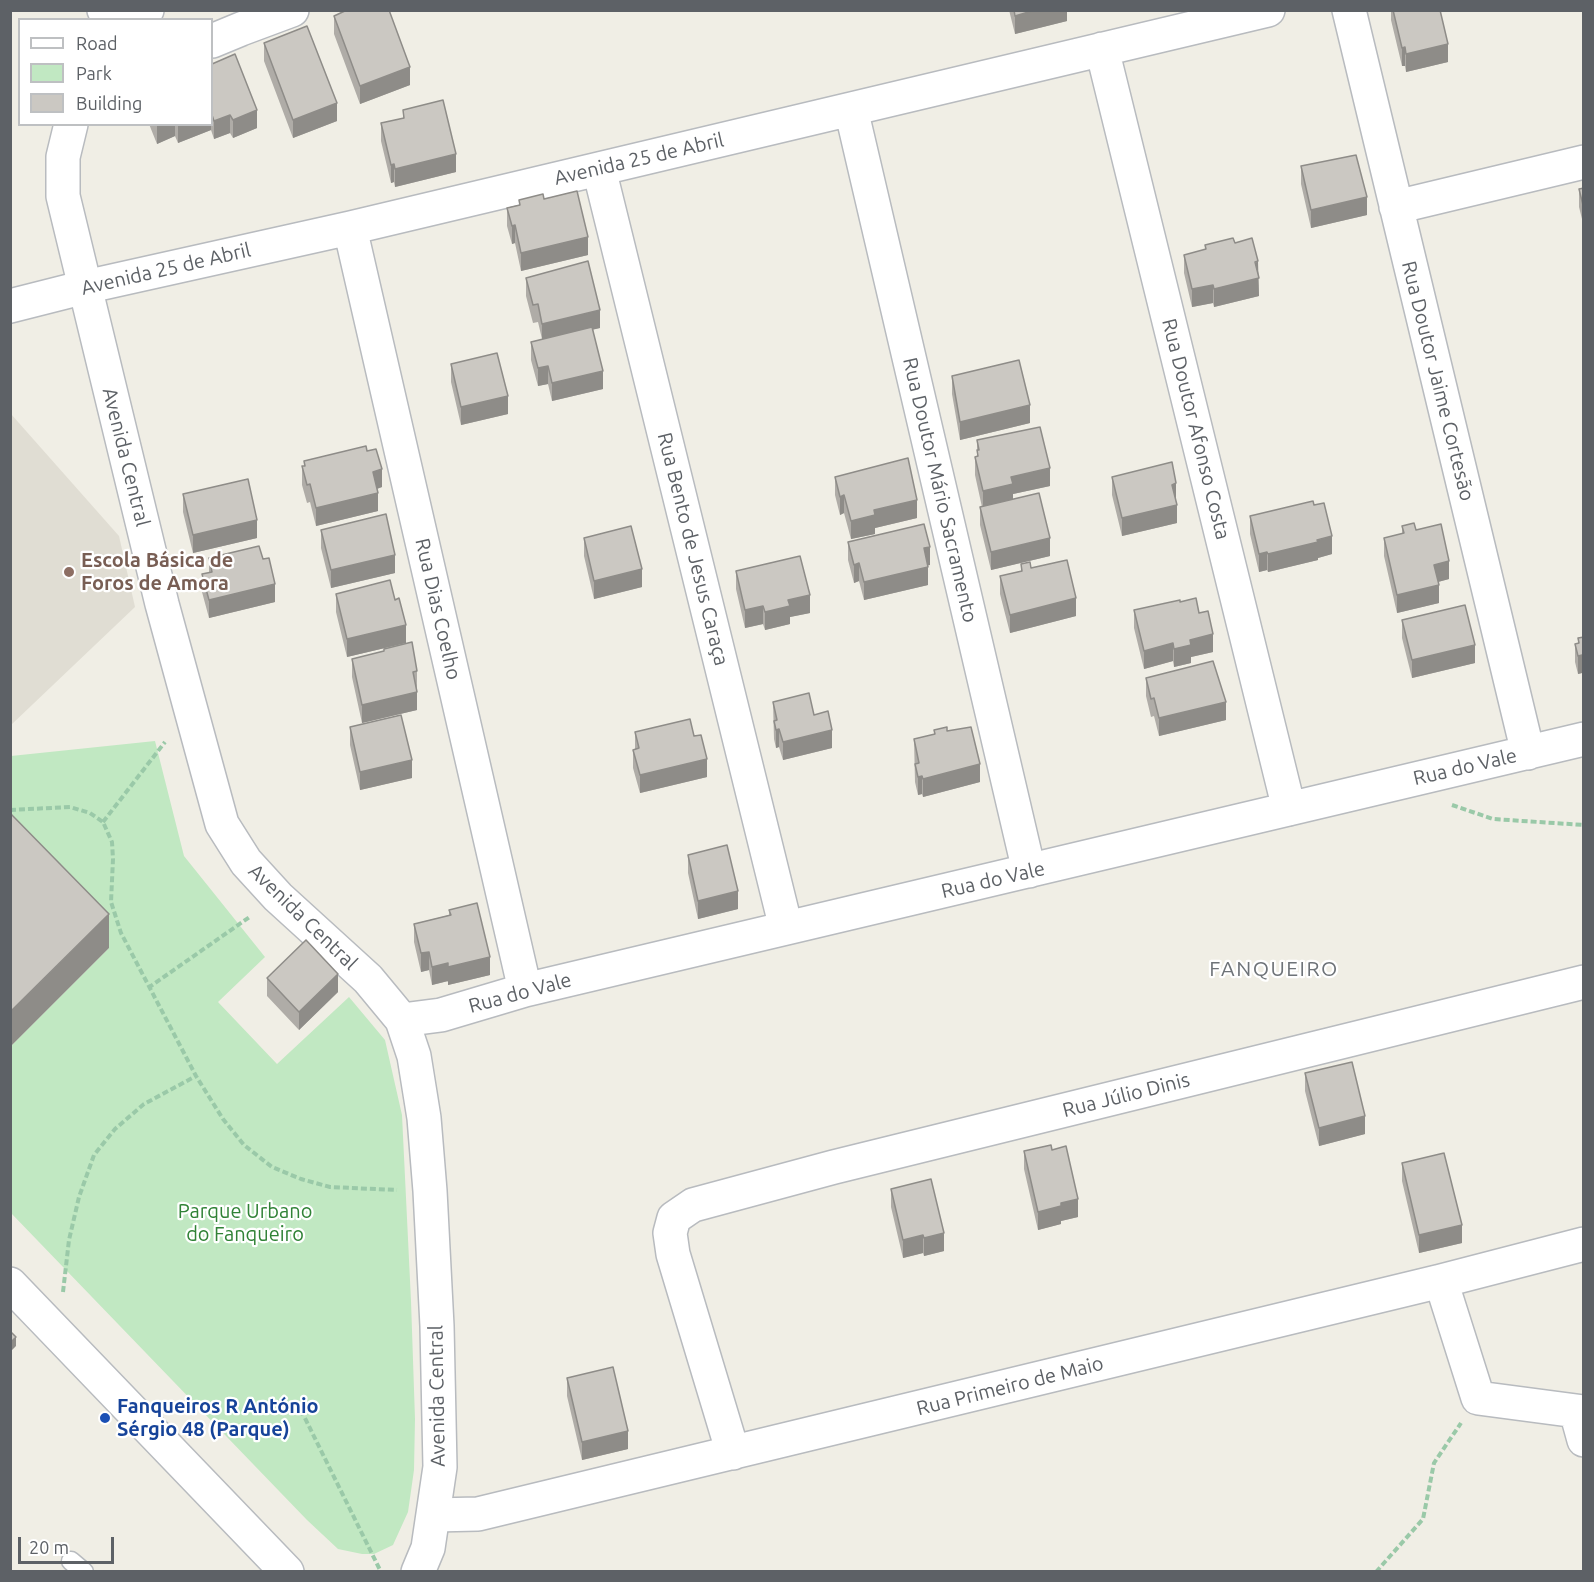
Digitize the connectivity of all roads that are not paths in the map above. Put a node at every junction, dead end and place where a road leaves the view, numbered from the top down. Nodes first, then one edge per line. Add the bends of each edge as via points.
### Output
1 (292, 10) edge
2 (1349, 10) edge
3 (1257, 12) edge
4 (213, 41) edge
5 (1102, 49) junction
6 (851, 109) junction
7 (71, 126) edge
8 (1584, 162) edge
9 (599, 169) junction
10 (1396, 207) junction
11 (350, 228) junction
12 (85, 287) junction
13 (10, 306) edge
14 (1584, 739) edge
15 (1528, 753) junction
16 (1289, 809) junction
17 (1029, 871) junction
18 (786, 928) junction
19 (1584, 982) edge
20 (525, 990) junction
21 (402, 1020) junction
22 (1584, 1244) edge
23 (1441, 1281) junction
24 (10, 1284) edge
25 (1581, 1421) edge
26 (734, 1453) junction
27 (434, 1515) junction
28 (287, 1572) edge
29 (418, 1572) edge

1 - 4 street
2 - 10 street, Rua Doutor Jaime Cortesão
3 - 5 street, Avenida 25 de Abril
5 - 6 street, Avenida 25 de Abril
5 - 16 street, Rua Doutor Afonso Costa
6 - 9 street, Avenida 25 de Abril
6 - 17 street, Rua Doutor Mário Sacramento
7 - 12 street, Avenida Central via 63,157 63,196
8 - 10 street
9 - 11 street, Avenida 25 de Abril
9 - 18 street, Rua Bento de Jesus Caraça
10 - 15 street, Rua Doutor Jaime Cortesão
11 - 12 street, Avenida 25 de Abril
11 - 20 street, Rua Dias Coelho
12 - 13 street, Avenida 25 de Abril
12 - 21 street, Avenida Central via 162,604 222,824 246,862 278,897 368,979
14 - 15 street, Rua do Vale
15 - 16 street, Rua do Vale
16 - 17 street, Rua do Vale
17 - 18 street, Rua do Vale
18 - 20 street, Rua do Vale
19 - 26 street, Rua Júlio Dinis via 693,1205 674,1218 669,1233
20 - 21 street, Rua do Vale via 441,1015
21 - 27 street, Avenida Central via 414,1056 423,1107 430,1191 440,1467
22 - 23 street, Rua Primeiro de Maio
23 - 25 street via 1478,1398
23 - 26 street, Rua Primeiro de Maio
24 - 28 street
26 - 27 street, Rua Primeiro de Maio via 478,1514
27 - 29 street, Avenida Central via 428,1548

